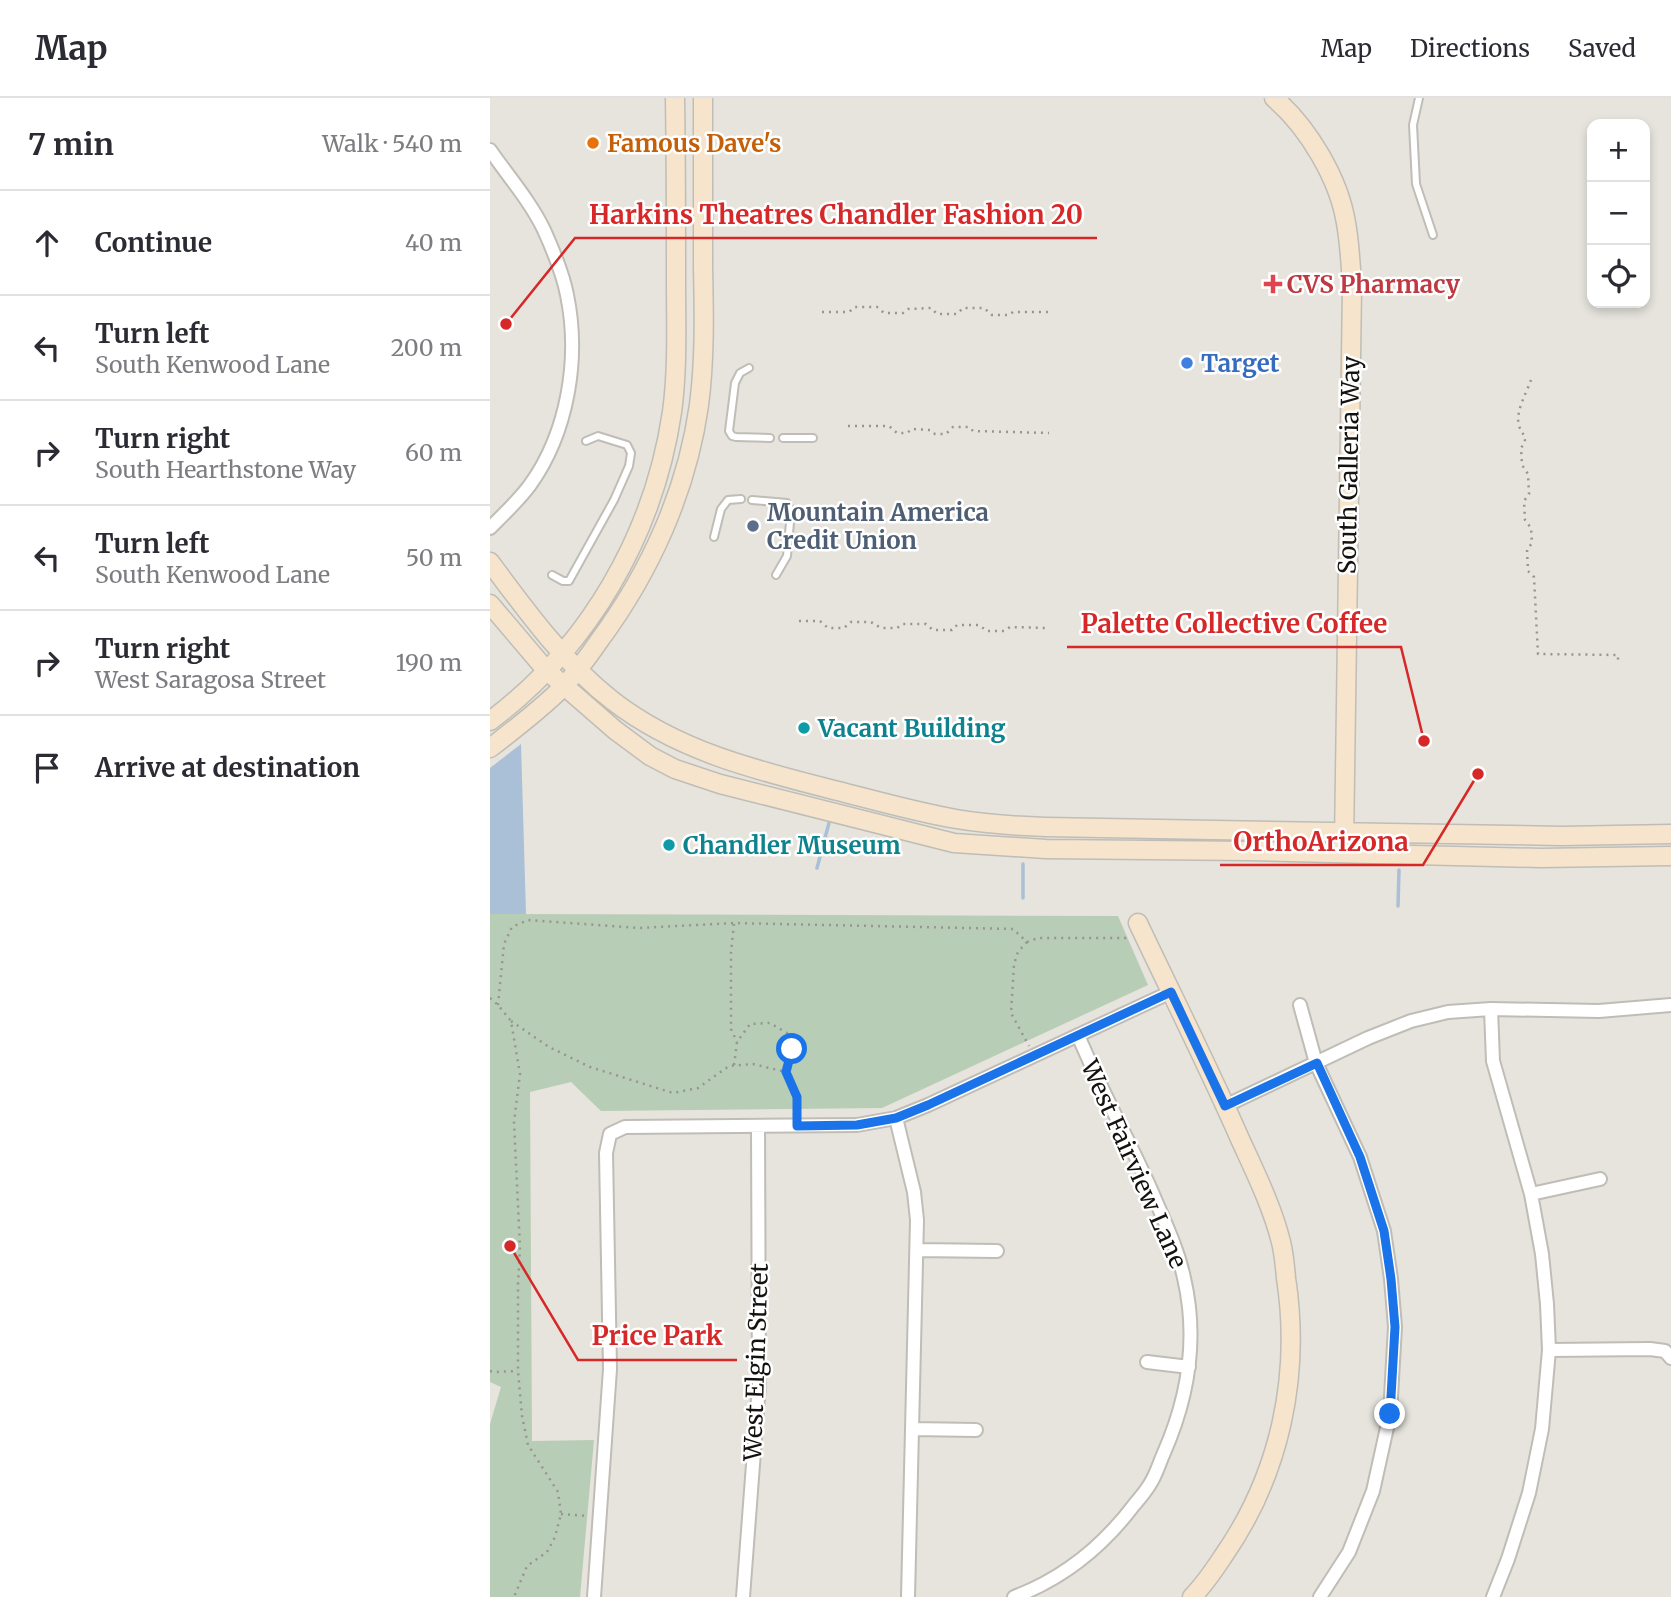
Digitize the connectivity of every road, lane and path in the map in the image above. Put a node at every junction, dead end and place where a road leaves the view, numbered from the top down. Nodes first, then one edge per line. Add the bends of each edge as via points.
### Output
1 (675, 98) edge
2 (703, 98) edge
3 (1274, 98) edge
4 (1419, 98) edge
5 (490, 150) edge
6 (1433, 235) dead end
7 (822, 312) dead end
8 (1050, 312) dead end
9 (749, 368) dead end
10 (1531, 380) dead end
11 (848, 426) dead end
12 (1049, 433) dead end
13 (771, 438) dead end
14 (783, 438) dead end
15 (813, 438) dead end
16 (586, 441) dead end
17 (741, 499) dead end
18 (752, 500) dead end
19 (490, 528) edge
20 (713, 537) dead end
21 (490, 562) edge
22 (552, 575) dead end
23 (776, 575) dead end
24 (490, 604) edge
25 (799, 621) dead end
26 (1047, 628) dead end
27 (554, 661) junction
28 (1618, 662) dead end
29 (571, 677) junction
30 (490, 721) edge
31 (490, 748) edge
32 (1344, 833) junction
33 (1671, 834) edge
34 (1344, 855) junction
35 (1671, 856) edge
36 (734, 923) junction
37 (1140, 928) joint
38 (1027, 942) junction
39 (1171, 992) junction
40 (490, 998) edge
41 (498, 1005) junction
42 (1300, 1005) dead end
43 (1671, 1005) edge
44 (1491, 1009) junction
45 (511, 1021) junction
46 (1078, 1035) junction
47 (737, 1042) junction
48 (1034, 1055) junction
49 (1317, 1063) junction
50 (734, 1066) junction
51 (786, 1072) junction
52 (1225, 1106) junction
53 (896, 1118) junction
54 (758, 1126) junction
55 (797, 1126) junction
56 (1600, 1179) dead end
57 (1531, 1194) junction
58 (917, 1250) junction
59 (997, 1251) dead end
60 (1549, 1350) junction
61 (1671, 1358) edge
62 (1147, 1362) dead end
63 (1189, 1367) junction
64 (490, 1371) edge
65 (518, 1371) junction
66 (912, 1429) junction
67 (976, 1430) dead end
68 (561, 1514) junction
69 (600, 1517) junction
70 (1201, 1594) edge
71 (514, 1597) edge
72 (594, 1597) edge
73 (743, 1597) edge
74 (908, 1597) edge
75 (1014, 1597) edge
76 (1320, 1597) edge
77 (1493, 1597) edge

1 - 27 street via 677,342 668,433 656,485 631,549 598,607
2 - 29 street via 703,346 695,427 676,496 653,553 620,612
3 - 32 street, South Galleria Way via 1305,131 1324,162 1346,221 1350,257
4 - 6 lane via 1413,125 1416,184
5 - 19 street via 552,247 567,295 573,342 562,419 551,447 530,484
7 - 8 path via 849,312 855,306 877,307 884,313 931,308 937,314 957,314 963,308 984,308 992,315
9 - 13 lane via 735,383 729,431 736,437
10 - 28 path via 1519,412 1525,434 1522,465 1528,474 1529,494 1524,501 1525,520 1532,542 1527,550 1528,571 1534,577 1538,654 1618,655
11 - 12 path via 889,426 897,433 912,429 946,434 953,427 969,427 973,431
14 - 15 lane
16 - 22 lane via 598,436 627,445 629,466 569,581
17 - 20 lane via 728,500 720,509
18 - 23 lane via 787,503 791,511 786,556
21 - 27 street via 544,634
24 - 27 street
25 - 26 path via 820,621 828,628 871,622 881,628 926,624 933,630 952,630 957,625 979,625 987,631
27 - 29 street
27 - 30 street
29 - 31 street
29 - 32 street via 705,753 751,769 956,819 1000,825
29 - 34 street via 615,730 681,772 954,843
32 - 33 street
32 - 34 street, South Galleria Way
34 - 35 street
36 - 38 path via 1013,929
36 - 41 path via 639,928 528,920 512,928 504,944
36 - 47 path via 731,1029
37 - 38 path via 1133,938 1038,938
37 - 39 street
38 - 48 path via 1014,964 1011,1013
39 - 46 street
39 - 52 street
40 - 41 path
41 - 45 path
42 - 49 street
43 - 44 street via 1599,1011
44 - 49 street via 1411,1021
44 - 57 street via 1493,1061
45 - 50 path via 590,1068 673,1093 698,1088
45 - 65 path via 520,1074 514,1122 520,1247
46 - 48 street
46 - 63 street, West Fairview Lane via 1173,1241 1185,1280
47 - 50 path
47 - 51 path via 750,1024 770,1023 779,1028 787,1034 792,1049
48 - 53 street
49 - 52 street
49 - 76 street via 1360,1157 1384,1231 1395,1327 1390,1414 1373,1491 1349,1552
50 - 51 path via 752,1063
51 - 55 path via 797,1097
52 - 70 street via 1281,1242 1290,1303 1291,1363 1284,1420 1262,1487
53 - 55 street via 857,1125
53 - 58 street via 914,1192
54 - 55 street
54 - 69 street via 625,1128 610,1134 606,1153 610,1369
54 - 73 street, West Elgin Street via 759,1385
56 - 57 street
57 - 60 street via 1542,1254
58 - 59 street
58 - 66 street
60 - 61 street via 1650,1349 1665,1351
60 - 77 street via 1542,1429 1529,1493
62 - 63 street
63 - 75 street, West Fairview Lane via 1172,1435 1151,1483 1118,1527 1073,1567
64 - 65 path
65 - 68 path via 528,1445 558,1492
66 - 67 street
66 - 74 street
68 - 69 path
68 - 71 path via 547,1552 527,1566
69 - 72 street

